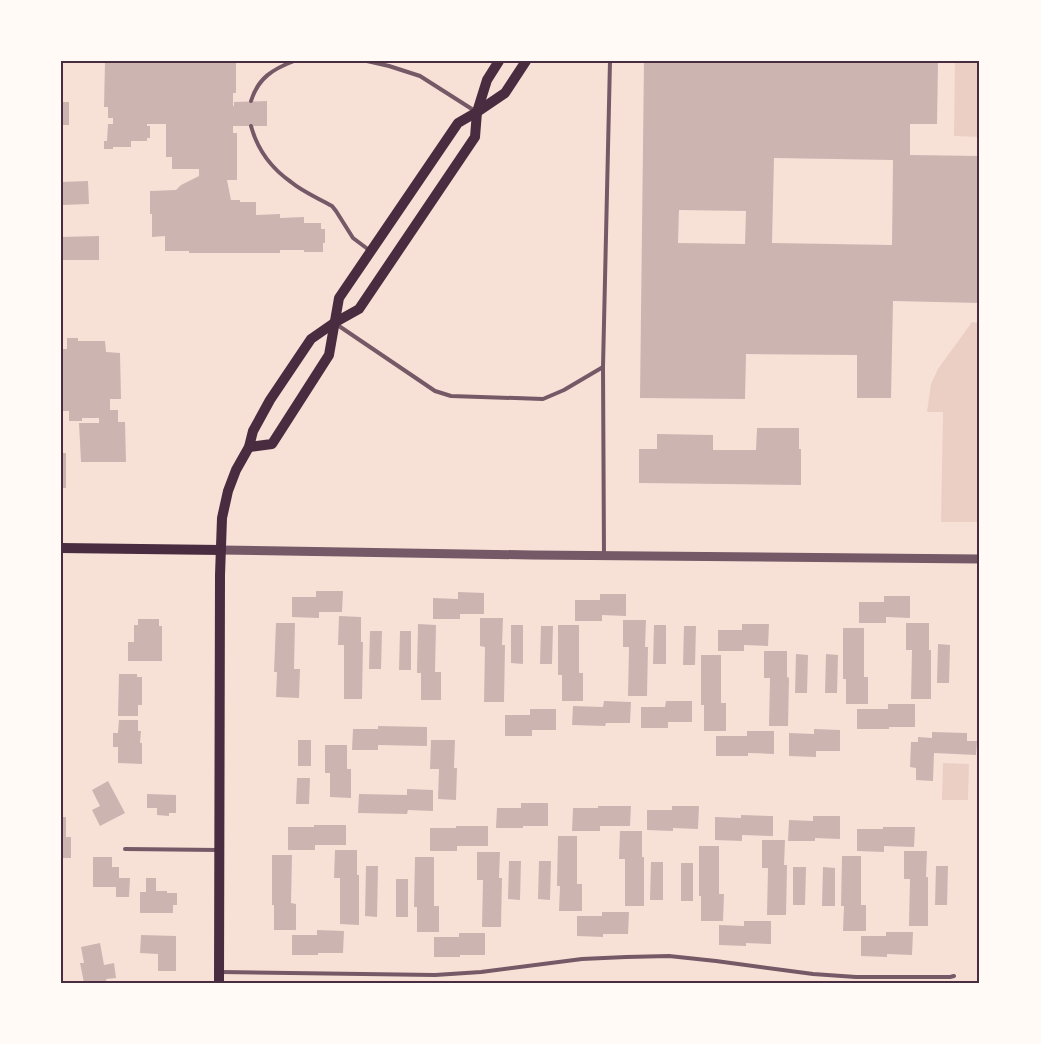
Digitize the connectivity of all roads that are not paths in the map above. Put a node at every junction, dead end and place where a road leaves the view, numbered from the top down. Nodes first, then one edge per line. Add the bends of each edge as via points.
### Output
1 (294, 61) edge
2 (367, 61) edge
3 (499, 61) edge
4 (526, 61) edge
5 (610, 61) edge
6 (251, 101) dead end
7 (477, 112) junction
8 (251, 126) dead end
9 (371, 251) junction
10 (334, 323) junction
11 (603, 367) junction
12 (249, 447) junction
13 (61, 548) edge
14 (221, 550) junction
15 (604, 556) junction
16 (980, 559) edge
17 (125, 849) dead end
18 (219, 850) junction
19 (954, 976) dead end
20 (219, 977) edge

1 - 6 lane via 267,75
2 - 7 lane via 420,76
3 - 7 main road via 487,80
4 - 7 main road via 505,93
5 - 11 lane
7 - 9 main road via 458,123
7 - 10 main road via 475,137 360,309
8 - 9 lane via 256,142 280,174 332,206 353,238
9 - 10 main road via 339,298
10 - 11 lane via 435,391 451,396 543,399
10 - 12 main road via 311,339 270,400 253,431
10 - 12 main road via 329,354 272,444
11 - 15 lane
12 - 14 main road via 228,491 222,518
13 - 14 main road
14 - 15 street
14 - 18 main road
15 - 16 street
17 - 18 lane
18 - 20 main road
19 - 20 lane via 812,974 668,956 582,959 435,975

